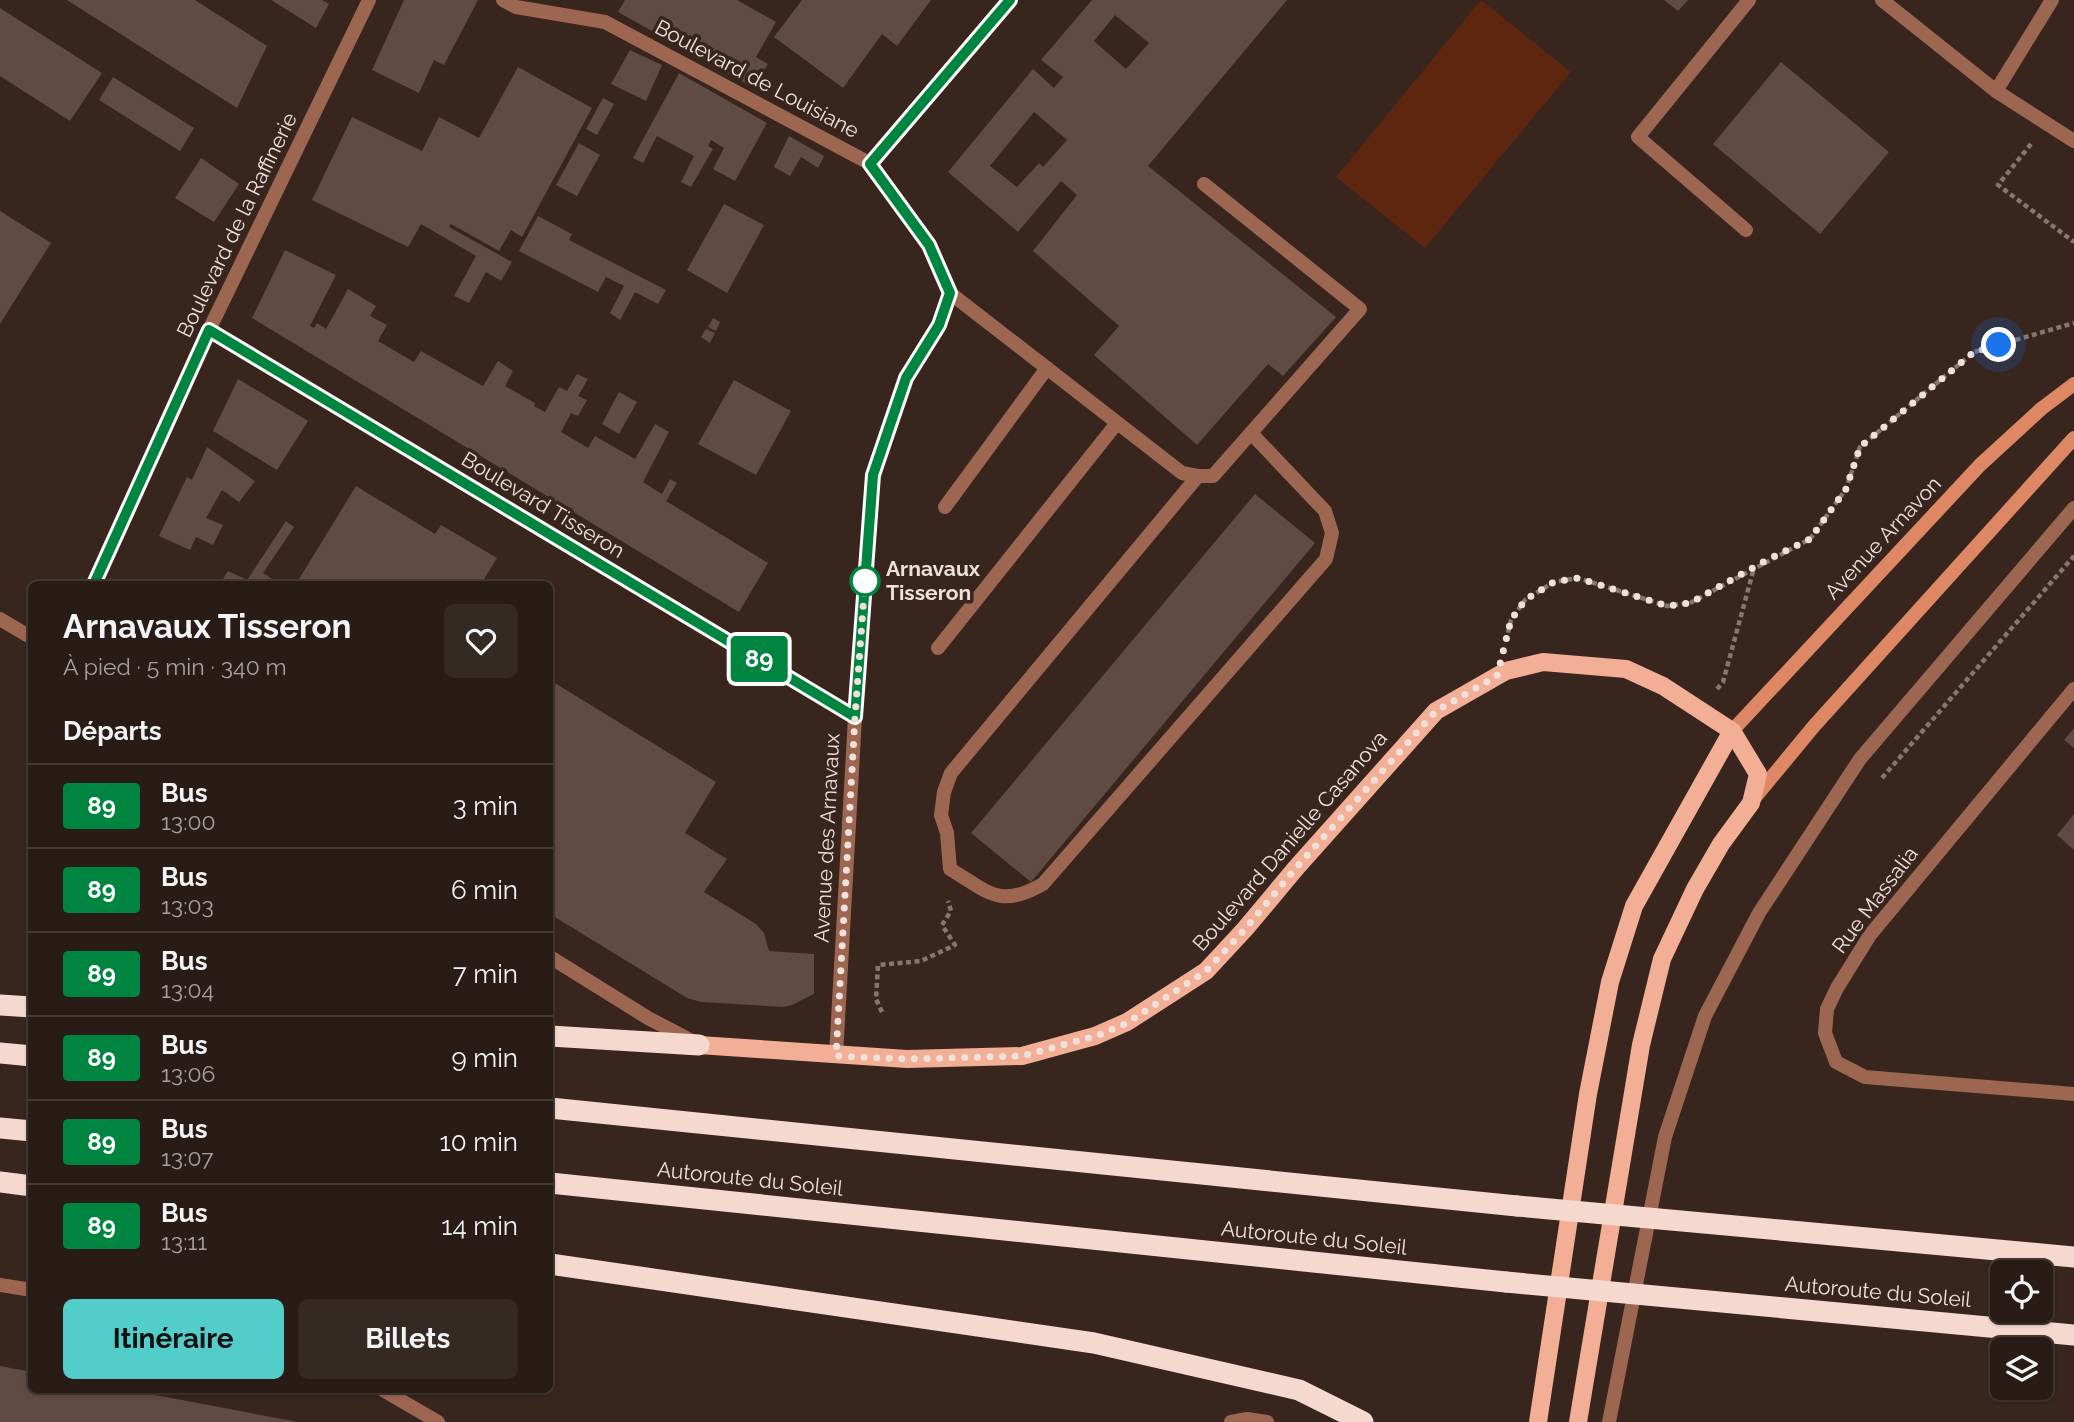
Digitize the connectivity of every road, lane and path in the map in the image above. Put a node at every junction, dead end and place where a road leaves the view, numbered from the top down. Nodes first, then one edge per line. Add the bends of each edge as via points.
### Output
1 (369, 0) edge
2 (503, 0) edge
3 (1010, 0) edge
4 (1749, 0) edge
5 (1882, 0) edge
6 (2052, 0) edge
7 (1996, 91) junction
8 (2074, 141) edge
9 (870, 164) junction
10 (2013, 167) dead end
11 (1204, 184) dead end
12 (1746, 230) dead end
13 (2074, 242) edge
14 (950, 293) junction
15 (2074, 323) edge
16 (209, 330) junction
17 (1047, 368) junction
18 (2074, 384) edge
19 (1117, 423) junction
20 (1251, 433) junction
21 (2074, 439) edge
22 (1198, 477) junction
23 (945, 507) dead end
24 (2074, 508) edge
25 (1754, 567) junction
26 (95, 581) edge
27 (0, 619) edge
28 (28, 636) edge
29 (938, 648) dead end
30 (1497, 676) junction
31 (2074, 690) edge
32 (1698, 709) junction
33 (855, 717) junction
34 (1732, 731) junction
35 (1751, 803) junction
36 (946, 893) dead end
37 (553, 959) edge
38 (0, 1005) edge
39 (28, 1007) edge
40 (882, 1012) dead end
41 (553, 1036) edge
42 (699, 1045) junction
43 (0, 1053) edge
44 (28, 1056) edge
45 (836, 1056) junction
46 (2074, 1094) edge
47 (553, 1108) edge
48 (0, 1128) edge
49 (28, 1131) edge
50 (0, 1182) edge
51 (553, 1183) edge
52 (28, 1186) edge
53 (2074, 1257) edge
54 (553, 1264) edge
55 (0, 1285) edge
56 (28, 1289) edge
57 (2074, 1335) edge
58 (388, 1393) edge
59 (438, 1422) edge
60 (1231, 1422) edge
61 (1267, 1422) edge
62 (1363, 1422) edge
63 (1538, 1422) edge
64 (1578, 1422) edge
65 (1609, 1422) edge

1 - 16 street, Boulevard de la Raffinerie
2 - 9 street, Boulevard de Louisiane via 516,7 605,22
3 - 9 street
4 - 12 street via 1638,137
5 - 7 street
6 - 7 street
7 - 8 street
9 - 14 street via 929,245
10 - 13 path via 1998,185
11 - 20 street via 1360,309
14 - 17 street
14 - 33 street, Avenue des Arnavaux via 939,325 906,378 873,475
15 - 25 path via 1974,352 1860,447 1846,489 1810,539
16 - 26 street, Boulevard de la Raffinerie
16 - 33 street, Boulevard Tisseron
17 - 19 street
17 - 23 street
18 - 34 main road, Avenue Arnavon via 1980,465
19 - 22 street via 1182,473
19 - 29 street
20 - 22 street via 1213,476
20 - 22 street via 1325,511 1332,533 1326,559 1043,884 1024,895 998,898 950,869 941,816 951,773
21 - 35 main road via 1814,726
24 - 65 street via 1860,759 1759,913 1705,1016 1665,1137
25 - 30 path via 1690,603 1667,606 1578,578 1554,582 1525,600 1511,620
25 - 32 path via 1723,682
27 - 28 street
30 - 32 main road, Boulevard Danielle Casanova via 1543,663 1626,669
30 - 45 main road, Boulevard Danielle Casanova via 1436,711 1206,971 1127,1023 1022,1056
31 - 46 street, Rue Massalia via 1870,934 1827,1009 1825,1033 1836,1062 1865,1077
32 - 34 main road, Boulevard Danielle Casanova
33 - 45 street, Avenue des Arnavaux
34 - 35 main road, Boulevard Danielle Casanova via 1758,774
34 - 63 main road via 1634,906 1610,982 1588,1094
35 - 64 main road, Boulevard Danielle Casanova via 1695,889 1662,959 1641,1045
36 - 40 path via 951,911 942,925 955,945 921,961 878,965 876,999
37 - 42 street, Boulevard Danielle Casanova
38 - 39 highway
41 - 42 highway
42 - 45 main road, Boulevard Danielle Casanova
43 - 44 highway
47 - 53 highway, bridge
48 - 49 highway
50 - 52 highway
51 - 57 highway, Autoroute du Soleil, bridge via 1345,1267
54 - 62 highway via 1094,1343 1299,1390
55 - 56 street
58 - 59 street
60 - 61 street

